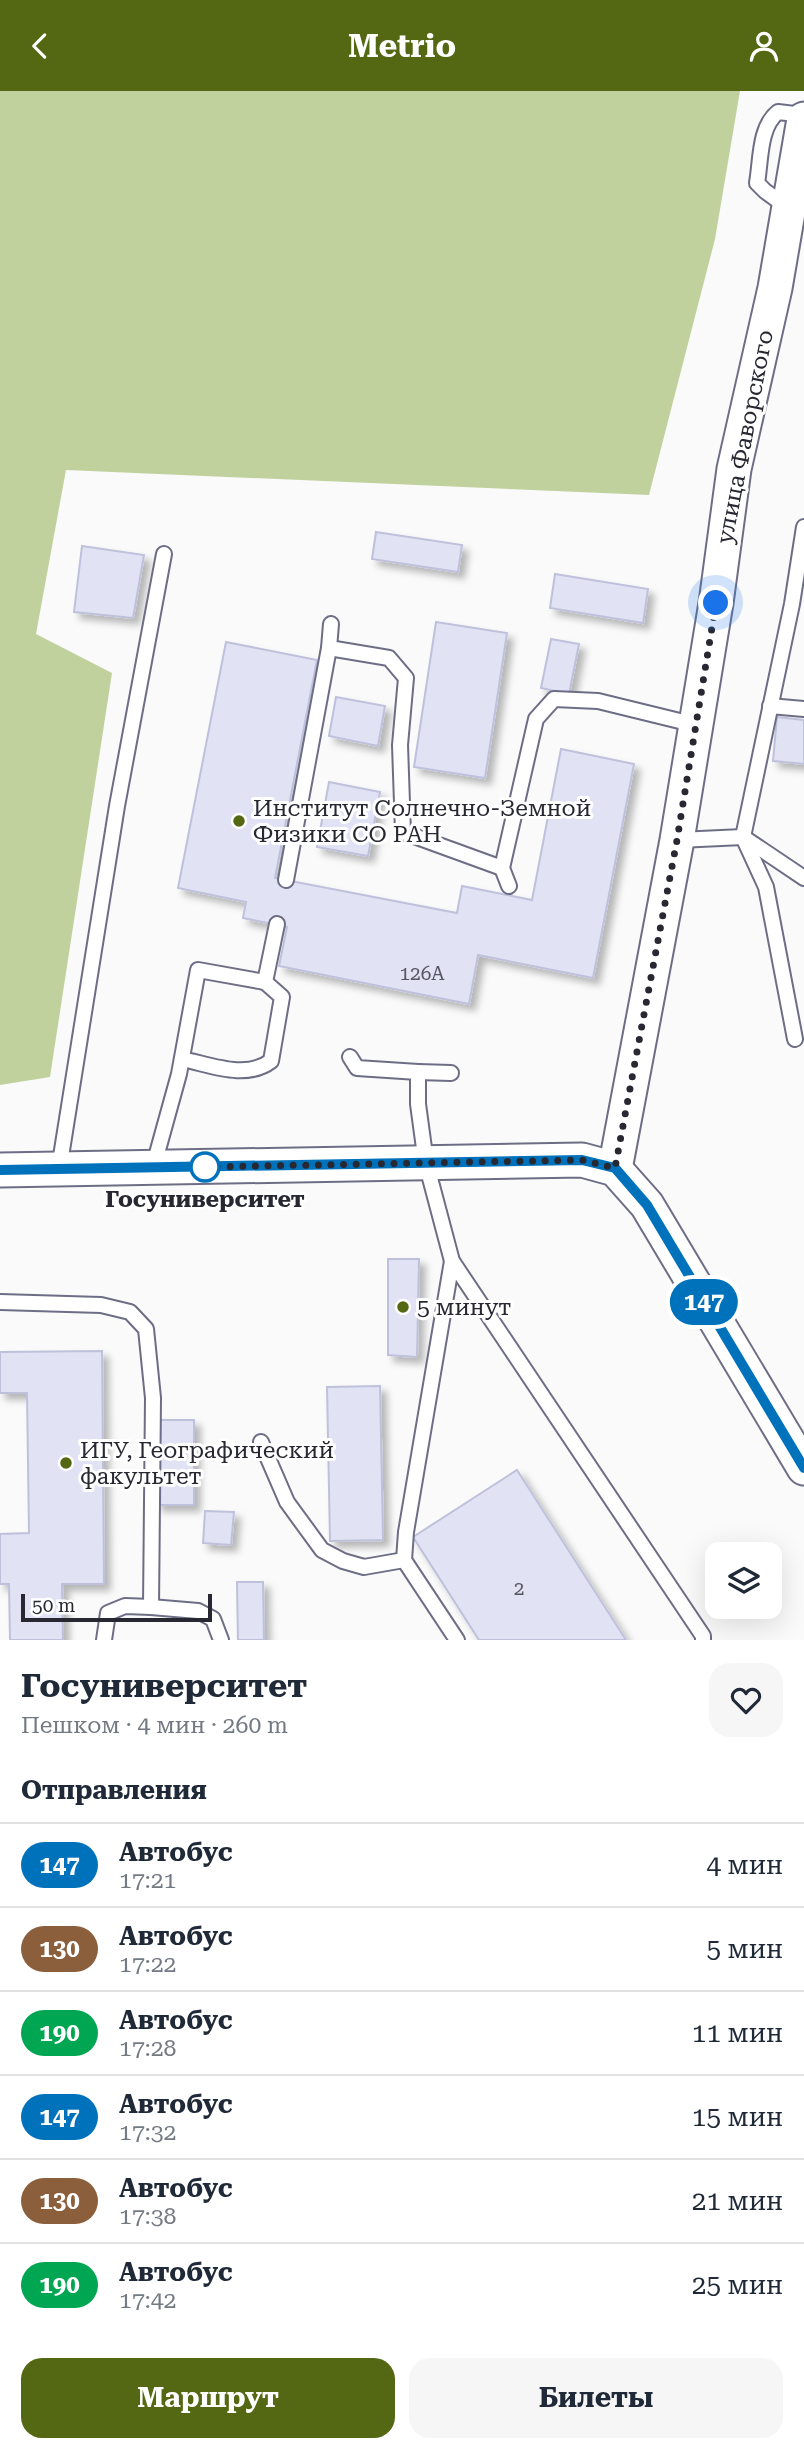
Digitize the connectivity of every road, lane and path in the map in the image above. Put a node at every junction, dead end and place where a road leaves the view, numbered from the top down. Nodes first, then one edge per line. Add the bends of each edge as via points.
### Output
1 (804, 117) edge
2 (804, 527) edge
3 (164, 554) dead end
4 (331, 624) dead end
5 (329, 648) junction
6 (770, 706) junction
7 (804, 709) edge
8 (696, 725) junction
9 (743, 837) junction
10 (677, 840) junction
11 (502, 868) junction
12 (804, 878) edge
13 (286, 880) dead end
14 (509, 885) dead end
15 (277, 925) dead end
16 (265, 982) junction
17 (794, 1039) dead end
18 (350, 1056) dead end
19 (182, 1059) junction
20 (418, 1072) junction
21 (451, 1073) dead end
22 (426, 1163) junction
23 (153, 1168) junction
24 (615, 1168) junction
25 (59, 1169) junction
26 (0, 1170) edge
27 (452, 1261) junction
28 (0, 1301) edge
29 (261, 1442) dead end
30 (804, 1468) edge
31 (404, 1560) junction
32 (151, 1607) junction
33 (104, 1640) edge
34 (221, 1640) edge
35 (457, 1640) edge
36 (703, 1640) edge

1 - 8 street, улица Фаворского via 775,288 734,469
2 - 6 lane
3 - 25 lane via 117,806
4 - 5 lane
5 - 11 lane via 390,658 406,678 400,745 403,832
5 - 13 lane
6 - 7 lane
6 - 9 lane
8 - 10 street, улица Фаворского
8 - 11 lane via 598,701 554,699 536,719
9 - 10 lane
9 - 12 lane
9 - 17 lane via 766,887
10 - 24 street, улица Фаворского
11 - 14 lane
15 - 16 lane
16 - 19 lane via 198,970
16 - 19 lane via 282,996 271,1061 261,1069 242,1072
18 - 20 lane via 357,1068
19 - 23 lane
20 - 21 lane
20 - 22 lane
22 - 23 street
22 - 24 street via 582,1160
22 - 27 lane
23 - 25 street
24 - 30 street via 647,1205
25 - 26 street
27 - 31 lane
27 - 36 lane
28 - 32 lane via 101,1305 130,1312 146,1329 153,1398
29 - 31 lane via 287,1502 321,1550 364,1567
31 - 35 lane
32 - 33 lane via 125,1606 108,1613
32 - 34 lane via 198,1611 213,1619

